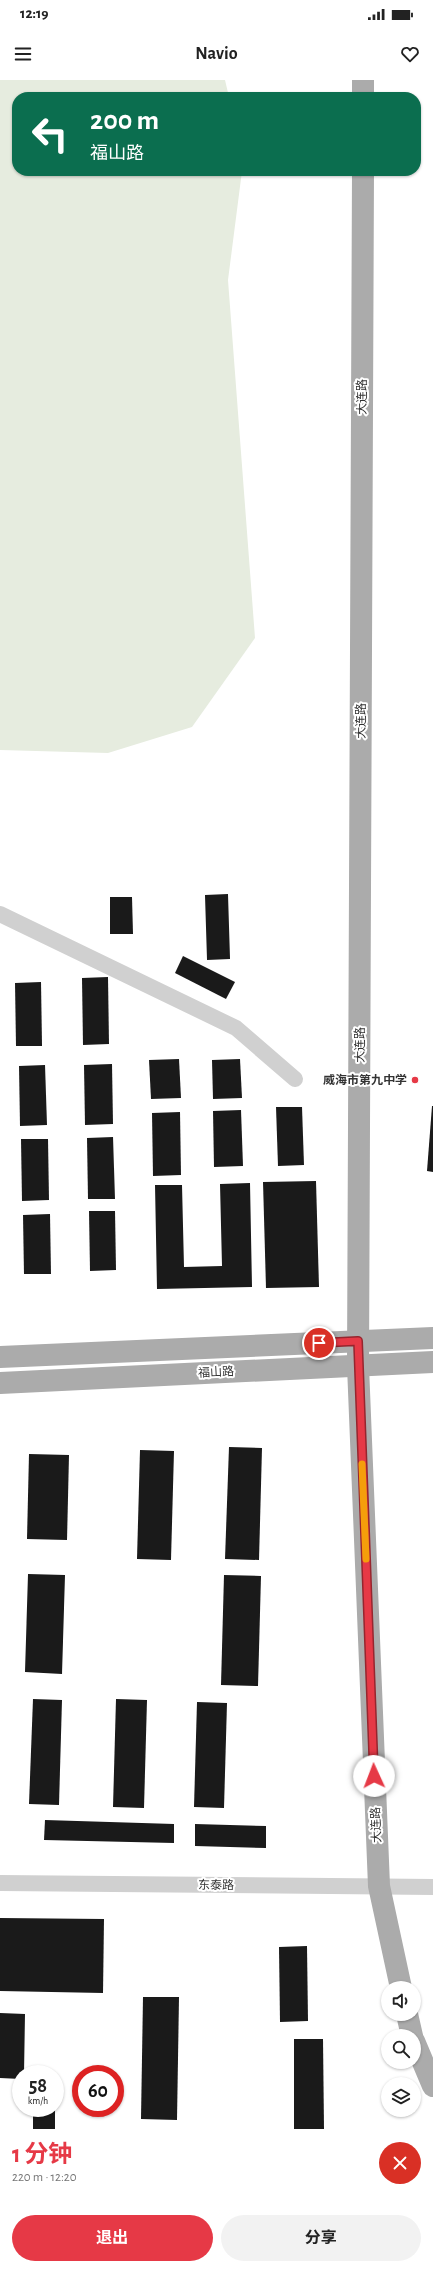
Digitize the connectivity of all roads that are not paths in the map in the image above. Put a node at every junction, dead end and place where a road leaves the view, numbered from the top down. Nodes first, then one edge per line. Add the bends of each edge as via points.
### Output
1 (363, 80) edge
2 (363, 92) edge
3 (363, 176) edge
4 (0, 914) edge
5 (296, 1079) dead end
6 (433, 1338) edge
7 (358, 1341) junction
8 (0, 1357) edge
9 (433, 1362) edge
10 (358, 1366) junction
11 (0, 1383) edge
12 (0, 1883) edge
13 (379, 1886) junction
14 (433, 1886) edge
15 (399, 1981) edge
16 (421, 2058) edge
17 (433, 2086) edge

1 - 2 main road
3 - 7 main road, 大连路
4 - 5 street via 236,1028
6 - 7 main road, 福山路
7 - 8 main road, 福山路
7 - 10 main road, 大连路
9 - 10 main road, 福山路
10 - 11 main road, 福山路
10 - 13 main road, 大连路
12 - 13 street, 东泰路
13 - 14 street, 东泰路
13 - 15 main road, 大连路
16 - 17 main road

